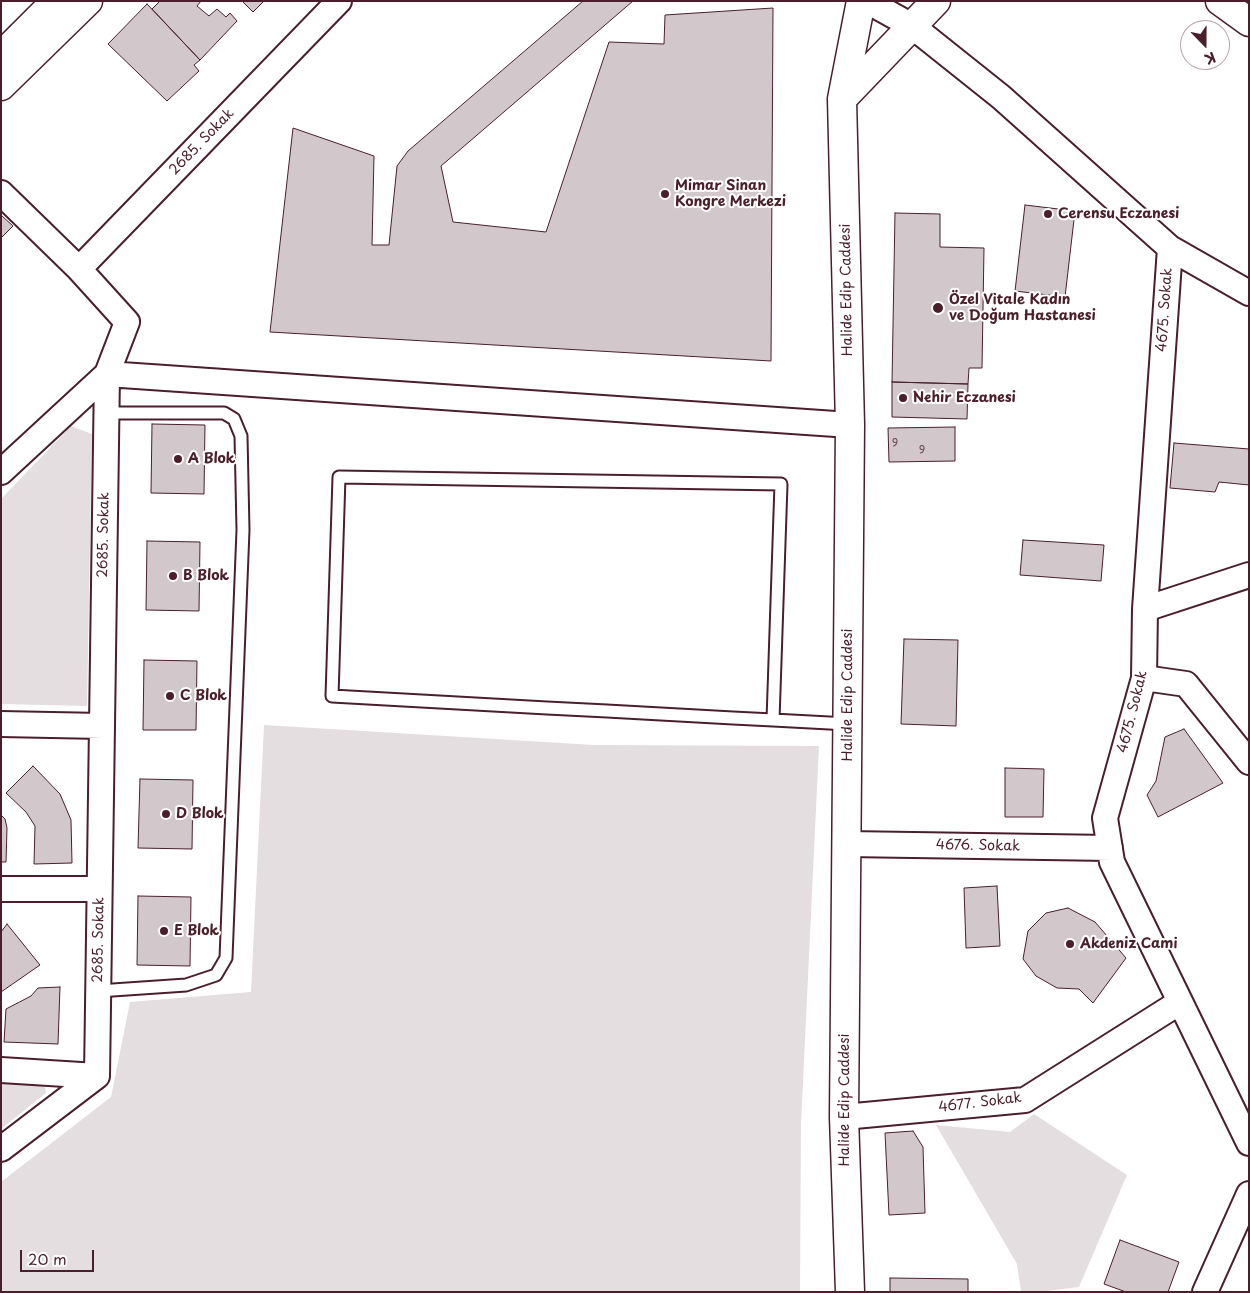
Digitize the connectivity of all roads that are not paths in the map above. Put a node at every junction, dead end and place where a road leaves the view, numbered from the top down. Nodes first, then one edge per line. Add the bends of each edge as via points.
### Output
1 (56, 1) edge
2 (88, 1) edge
3 (339, 1) edge
4 (862, 1) edge
5 (867, 1) edge
6 (936, 1) edge
7 (1220, 1) edge
8 (1249, 22) edge
9 (912, 26) junction
10 (1, 56) edge
11 (1, 86) edge
12 (842, 99) junction
13 (1, 193) edge
14 (1170, 248) junction
15 (79, 269) junction
16 (1249, 293) edge
17 (106, 374) junction
18 (106, 413) junction
19 (850, 425) junction
20 (1, 472) edge
21 (1249, 575) edge
22 (1145, 609) junction
23 (1144, 678) junction
24 (773, 720) junction
25 (1, 724) edge
26 (848, 724) junction
27 (102, 726) junction
28 (1249, 762) edge
29 (847, 844) junction
30 (1110, 848) junction
31 (1, 889) edge
32 (99, 889) junction
33 (98, 992) junction
34 (1180, 1002) junction
35 (1, 1070) edge
36 (97, 1076) junction
37 (844, 1118) junction
38 (1249, 1143) edge
39 (1, 1149) edge
40 (1249, 1194) edge
41 (850, 1292) edge
42 (1205, 1292) edge

1 - 10 main road
2 - 11 main road
3 - 15 street, 2685. Sokak
4 - 12 main road, Halide Edip Caddesi
5 - 9 street
6 - 9 main road
7 - 8 main road
9 - 12 main road
9 - 14 street via 1001,97
12 - 19 main road, Halide Edip Caddesi
13 - 15 street
14 - 16 street
14 - 22 street, 4675. Sokak
15 - 17 street, 2685. Sokak via 127,322
17 - 18 street, 2685. Sokak
17 - 19 street
17 - 20 street
18 - 27 street, 2685. Sokak
18 - 33 lane via 224,413 234,419 240,436 243,530 226,958 216,975 186,985
19 - 26 main road, Halide Edip Caddesi
21 - 22 street
22 - 23 street, 4675. Sokak
23 - 28 street via 1186,684
23 - 30 street, 4675. Sokak via 1104,818
24 - 24 lane via 332,696 339,477 781,484
24 - 26 lane
25 - 27 street
26 - 29 main road, Halide Edip Caddesi
27 - 32 street, 2685. Sokak
29 - 30 street, 4676. Sokak
29 - 37 main road, Halide Edip Caddesi
30 - 34 street, 4675. Sokak via 1112,862
31 - 32 street
32 - 33 street, 2685. Sokak
33 - 36 street, 2685. Sokak
34 - 37 street, 4677. Sokak via 1025,1100
34 - 38 street, 4675. Sokak
35 - 36 street
36 - 39 street
37 - 41 main road, Halide Edip Caddesi
40 - 42 street

